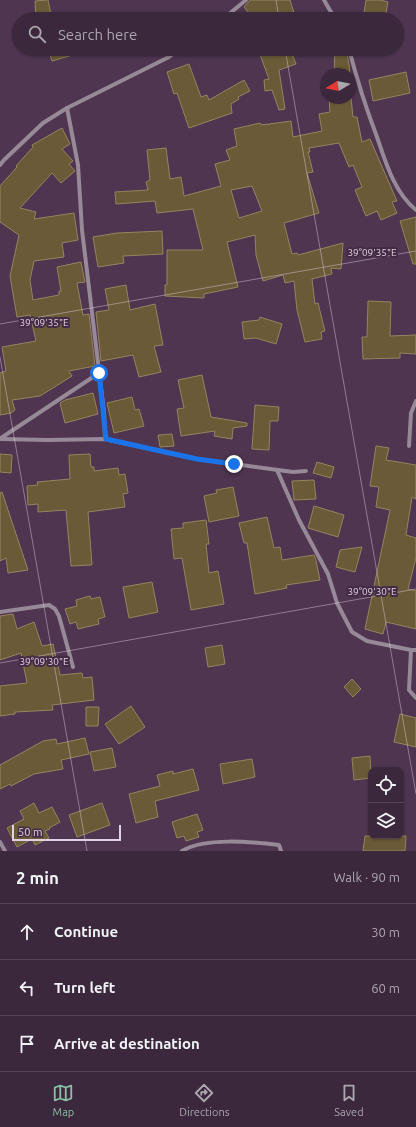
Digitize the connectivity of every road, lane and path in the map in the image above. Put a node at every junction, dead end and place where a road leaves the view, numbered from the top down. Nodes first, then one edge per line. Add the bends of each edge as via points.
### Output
1 (246, 0) edge
2 (324, 0) edge
3 (231, 12) edge
4 (331, 12) edge
5 (170, 56) edge
6 (352, 56) edge
7 (67, 108) junction
8 (0, 165) edge
9 (416, 210) edge
10 (99, 373) junction
11 (416, 400) edge
12 (0, 439) edge
13 (106, 439) junction
14 (409, 446) dead end
15 (277, 470) junction
16 (306, 472) dead end
17 (0, 612) edge
18 (414, 650) edge
19 (73, 668) dead end
20 (416, 698) edge
21 (0, 842) edge
22 (5, 851) edge
23 (182, 851) edge
24 (281, 851) edge

1 - 3 street
2 - 4 street
5 - 7 street
6 - 9 street via 360,90 390,174 408,203
7 - 8 street via 43,123
7 - 10 street via 78,165 82,230
10 - 12 street
10 - 13 street
11 - 14 street via 411,413
12 - 13 street
13 - 15 street via 197,459
15 - 16 street
15 - 18 street via 299,520 328,574 337,603 352,632 367,641
17 - 19 street via 49,605 55,609
18 - 20 street via 409,690
21 - 22 street
23 - 24 street via 202,843 250,841 279,845

